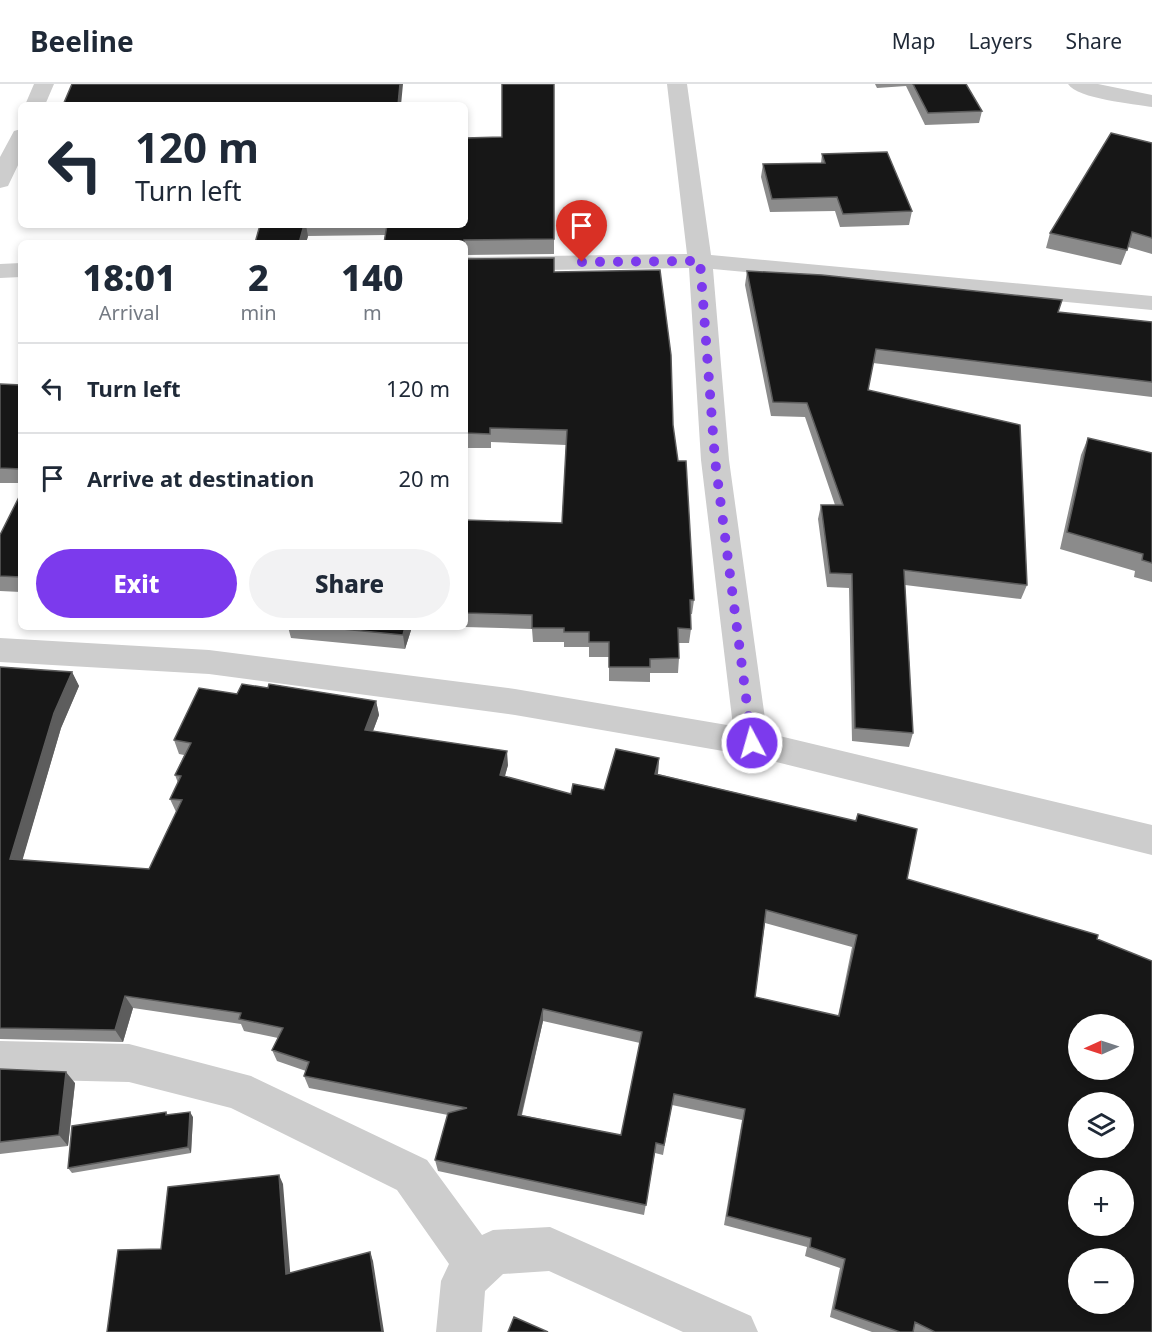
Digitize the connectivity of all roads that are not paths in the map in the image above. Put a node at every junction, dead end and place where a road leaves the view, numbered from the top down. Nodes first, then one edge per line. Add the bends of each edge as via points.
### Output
1 (44, 84) edge
2 (677, 84) edge
3 (1078, 84) edge
4 (1152, 101) edge
5 (36, 102) edge
6 (18, 142) edge
7 (0, 181) edge
8 (700, 261) junction
9 (468, 264) edge
10 (18, 270) edge
11 (0, 271) edge
12 (1152, 303) edge
13 (0, 650) edge
14 (752, 743) junction
15 (1152, 840) edge
16 (0, 1060) edge
17 (478, 1267) junction
18 (459, 1332) edge
19 (735, 1332) edge

1 - 5 street
2 - 8 street
3 - 4 street
6 - 7 street
8 - 9 street
8 - 12 street
8 - 14 street via 715,460
10 - 11 street
13 - 14 street via 209,662 515,702
14 - 15 street
16 - 17 street via 129,1063 237,1090 412,1175
17 - 18 street via 463,1281
17 - 19 street via 493,1252 550,1249

